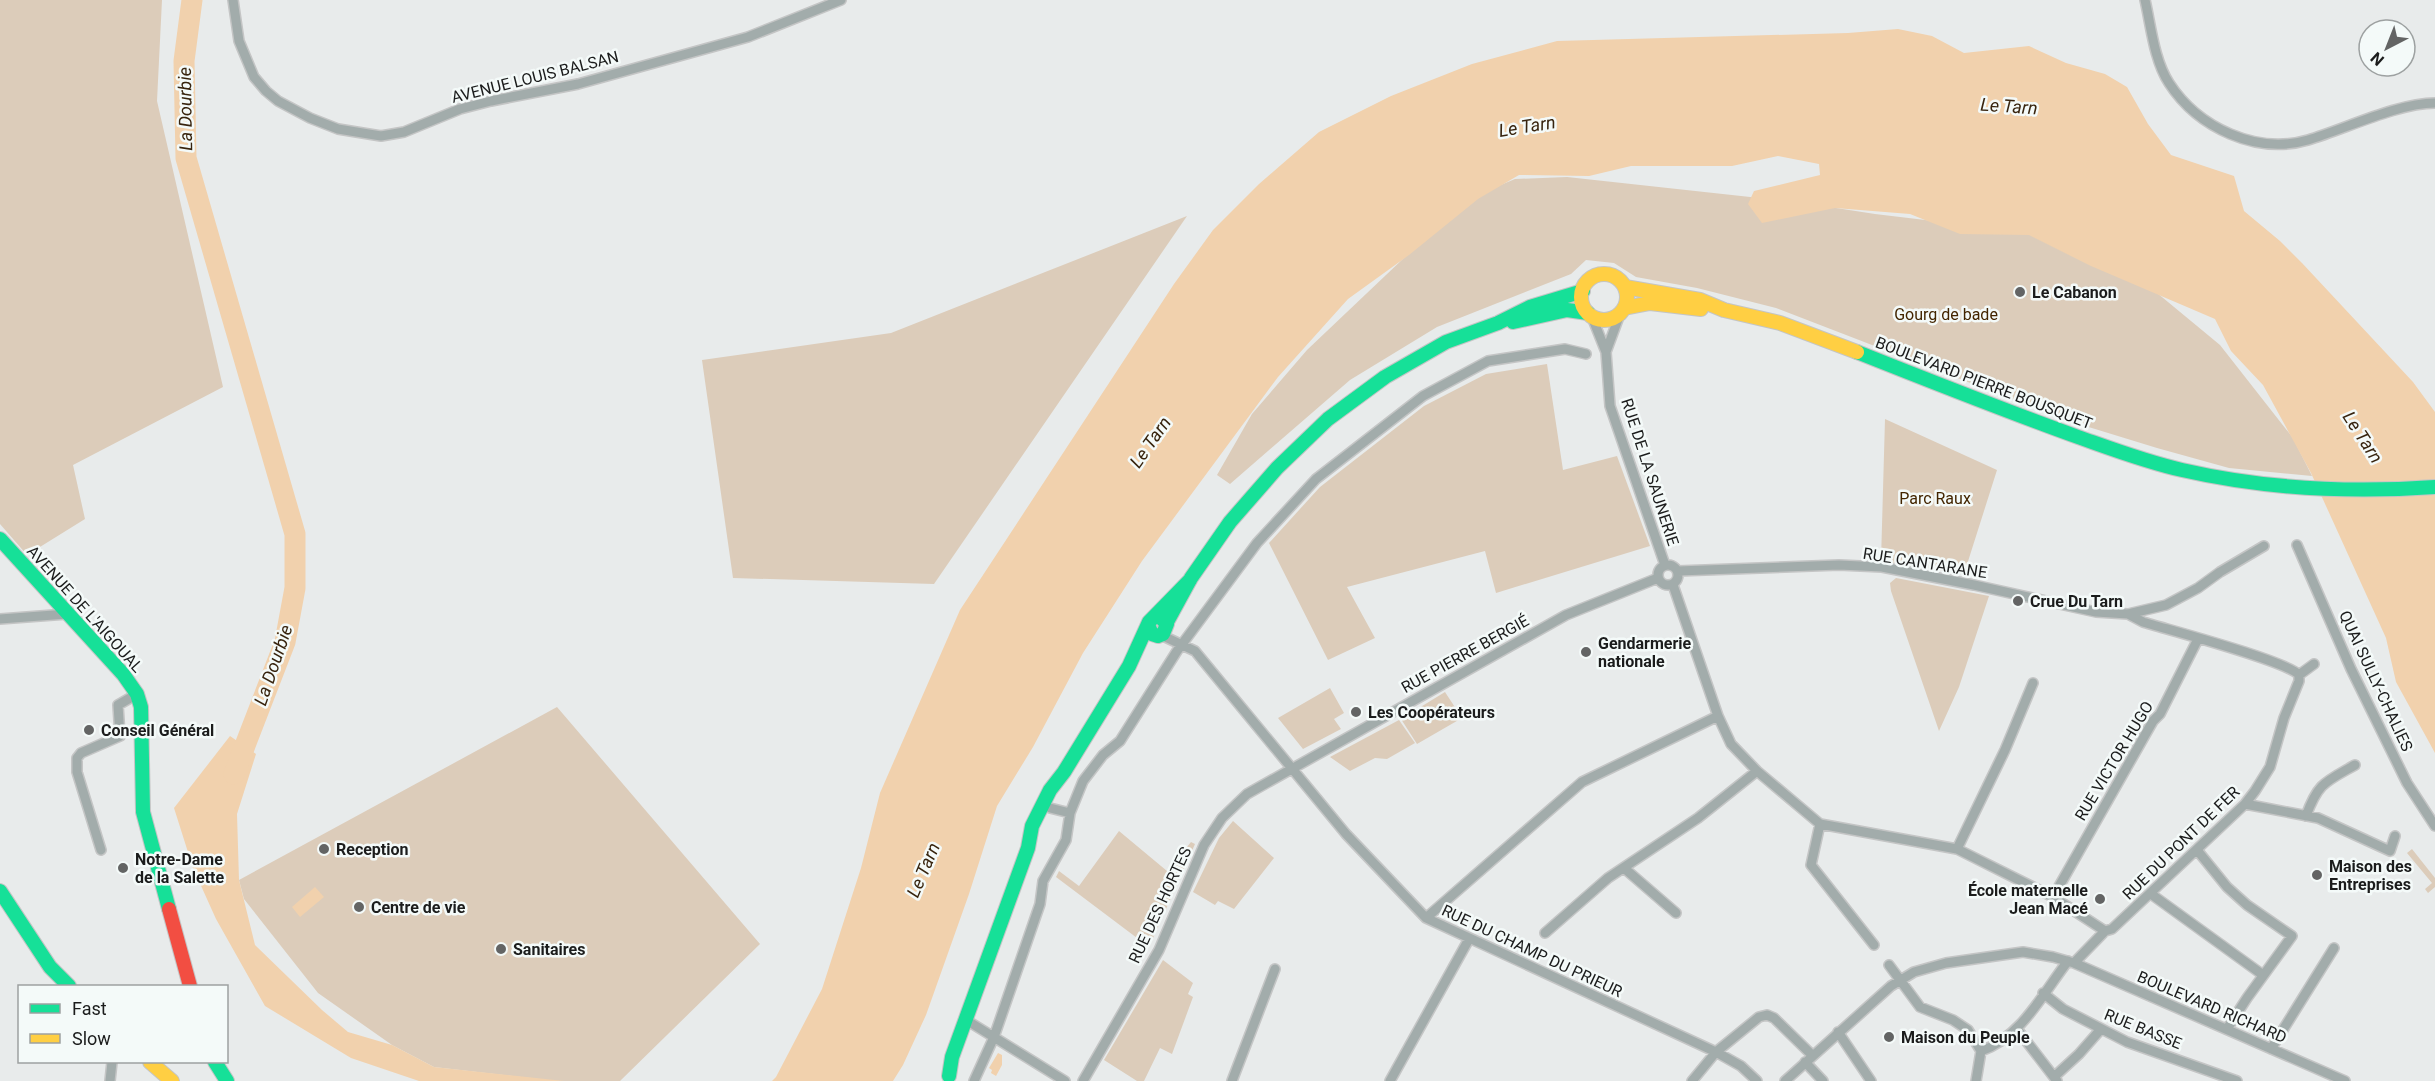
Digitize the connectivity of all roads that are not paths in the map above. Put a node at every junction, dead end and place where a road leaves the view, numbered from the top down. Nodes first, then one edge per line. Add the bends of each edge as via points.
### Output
1 (233, 0) edge
2 (841, 0) edge
3 (2145, 0) edge
4 (2435, 104) edge
5 (1625, 287) junction
6 (1582, 291) junction
7 (1724, 310) junction
8 (1622, 311) junction
9 (1590, 315) junction
10 (1498, 323) junction
11 (1606, 352) junction
12 (1586, 354) dead end
13 (2435, 487) edge
14 (0, 539) edge
15 (2297, 545) dead end
16 (2264, 546) dead end
17 (1665, 565) junction
18 (1678, 571) junction
19 (1658, 578) junction
20 (1673, 585) junction
21 (67, 614) junction
22 (2128, 614) junction
23 (0, 619) edge
24 (1159, 626) junction
25 (2198, 639) junction
26 (1183, 644) junction
27 (2314, 664) dead end
28 (2299, 675) junction
29 (2033, 683) dead end
30 (137, 694) junction
31 (1719, 716) junction
32 (2355, 765) dead end
33 (1292, 767) junction
34 (1757, 771) junction
35 (1064, 772) junction
36 (2245, 804) junction
37 (1050, 808) junction
38 (1070, 813) junction
39 (2306, 816) junction
40 (1820, 824) junction
41 (2435, 826) edge
42 (2395, 836) dead end
43 (1028, 848) junction
44 (1957, 849) junction
45 (101, 850) dead end
46 (2197, 850) junction
47 (1624, 868) junction
48 (0, 891) edge
49 (2151, 894) junction
50 (2053, 897) junction
51 (1676, 913) dead end
52 (1426, 918) junction
53 (2105, 931) junction
54 (1545, 933) dead end
55 (1469, 939) junction
56 (1874, 945) dead end
57 (2334, 948) dead end
58 (988, 956) junction
59 (2071, 962) junction
60 (1889, 965) dead end
61 (1275, 969) dead end
62 (2264, 975) junction
63 (1900, 979) junction
64 (67, 985) edge
65 (189, 985) edge
66 (2043, 993) junction
67 (970, 1023) junction
68 (2017, 1029) junction
69 (2101, 1029) junction
70 (2227, 1029) junction
71 (1838, 1032) junction
72 (994, 1037) junction
73 (2271, 1049) junction
74 (1982, 1051) junction
75 (1716, 1052) junction
76 (1808, 1059) junction
77 (112, 1063) edge
78 (151, 1063) edge
79 (215, 1063) edge
80 (948, 1079) edge
81 (2056, 1079) edge
82 (110, 1081) edge
83 (172, 1081) edge
84 (227, 1081) edge
85 (974, 1081) edge
86 (1065, 1081) edge
87 (1083, 1081) edge
88 (1232, 1081) edge
89 (1390, 1081) edge
90 (1692, 1081) edge
91 (1757, 1081) edge
92 (1785, 1081) edge
93 (1823, 1081) edge
94 (1870, 1081) edge
95 (1976, 1081) edge
96 (2237, 1081) edge
97 (2345, 1081) edge

1 - 2 street, AVENUE LOUIS BALSAN via 239,41 254,77 266,91 310,118 338,129 381,136 404,132 491,100 578,84 748,37
3 - 4 street via 2168,82 2184,102 2210,123 2244,141 2282,146 2398,110
5 - 6 main road via 1606,275 1592,278
5 - 7 main road, BOULEVARD PIERRE BOUSQUET via 1700,300
5 - 8 main road
6 - 9 main road via 1582,303
6 - 10 main road via 1535,305
7 - 8 main road, BOULEVARD PIERRE BOUSQUET via 1650,303
7 - 13 main road, BOULEVARD PIERRE BOUSQUET via 1780,323 2046,426 2182,470 2234,480 2361,490
8 - 9 main road via 1607,320
8 - 11 street, RUE DE LA SAUNERIE
9 - 10 main road via 1567,310
9 - 11 street, RUE DE LA SAUNERIE
10 - 24 main road via 1449,341 1396,369 1296,447 1229,523 1190,580 1177,607
11 - 17 street, RUE DE LA SAUNERIE via 1610,406
12 - 26 street via 1565,349 1488,361 1423,396 1316,479 1257,543
14 - 21 main road, AVENUE DE L'AIGOUAL
15 - 41 street, QUAI SULLY-CHALIES via 2366,700 2407,783
16 - 22 street, RUE CANTARANE via 2166,605
17 - 18 street
17 - 19 street
18 - 20 street via 1678,580
18 - 22 street, RUE CANTARANE via 1882,567 2096,612
19 - 20 street
19 - 33 street, RUE PIERRE BERGIÉ via 1566,615
20 - 31 street
21 - 23 street
21 - 30 main road, AVENUE DE L'AIGOUAL
22 - 25 street, RUE CANTARANE
24 - 26 street, RUE DU CHAMP DU PRIEUR
24 - 35 main road via 1129,666
25 - 28 street, RUE CANTARANE via 2293,669
25 - 50 street, RUE VICTOR HUGO via 2160,714
26 - 33 street, RUE DU CHAMP DU PRIEUR via 1196,651
26 - 38 street via 1120,741 1083,781
27 - 28 street
28 - 36 street, RUE DU PONT DE FER via 2270,767
29 - 44 street
30 - 45 street via 118,705 120,736 76,758
30 - 65 main road, AVENUE DE L'AIGOUAL via 142,717 143,812
31 - 34 street via 1731,744
31 - 52 street via 1582,782
32 - 39 street via 2324,782 2314,794
33 - 52 street, RUE DU CHAMP DU PRIEUR via 1346,834
33 - 87 street, RUE DES HORTES via 1247,794 1222,818 1204,845 1159,950
34 - 40 street
34 - 47 street via 1698,818
35 - 37 main road
35 - 43 main road via 1032,826
36 - 39 street
36 - 46 street, RUE DU PONT DE FER
37 - 38 street
37 - 43 main road
38 - 72 street via 1066,840 1043,881 1040,904
39 - 42 street via 2390,851
40 - 44 street
40 - 56 street via 1811,865
43 - 58 main road
44 - 50 street
46 - 49 street, RUE DU PONT DE FER
46 - 62 street via 2247,905 2292,936
47 - 51 street
47 - 54 street
48 - 64 main road via 50,967
49 - 53 street, RUE DU PONT DE FER
49 - 62 street
50 - 53 street
52 - 55 street, RUE DU CHAMP DU PRIEUR
53 - 59 street, RUE DU PONT DE FER
55 - 75 street, RUE DU CHAMP DU PRIEUR
55 - 89 street
57 - 73 street
58 - 67 main road
58 - 80 main road
59 - 63 street, BOULEVARD RICHARD via 2023,952 1931,966
59 - 66 street, RUE DU PONT DE FER
59 - 70 street, BOULEVARD RICHARD
60 - 63 street
61 - 88 street
62 - 70 street
63 - 71 street, BOULEVARD RICHARD
63 - 74 street via 1920,1007 1968,1030
66 - 68 street, RUE DU PONT DE FER
66 - 69 street, RUE BASSE via 2063,1009
67 - 72 street
67 - 80 main road
68 - 74 street, RUE DU PONT DE FER
68 - 81 street
69 - 81 street
69 - 96 street, RUE BASSE
70 - 73 street, BOULEVARD RICHARD
71 - 76 street, BOULEVARD RICHARD
71 - 94 street
72 - 85 street
72 - 86 street
73 - 97 street, BOULEVARD RICHARD
74 - 95 street
75 - 76 street via 1759,1017 1767,1015 1774,1018
75 - 90 street
75 - 91 street, RUE DU CHAMP DU PRIEUR via 1741,1066
76 - 92 street, BOULEVARD RICHARD
76 - 93 street
77 - 82 street
78 - 83 main road
79 - 84 main road

